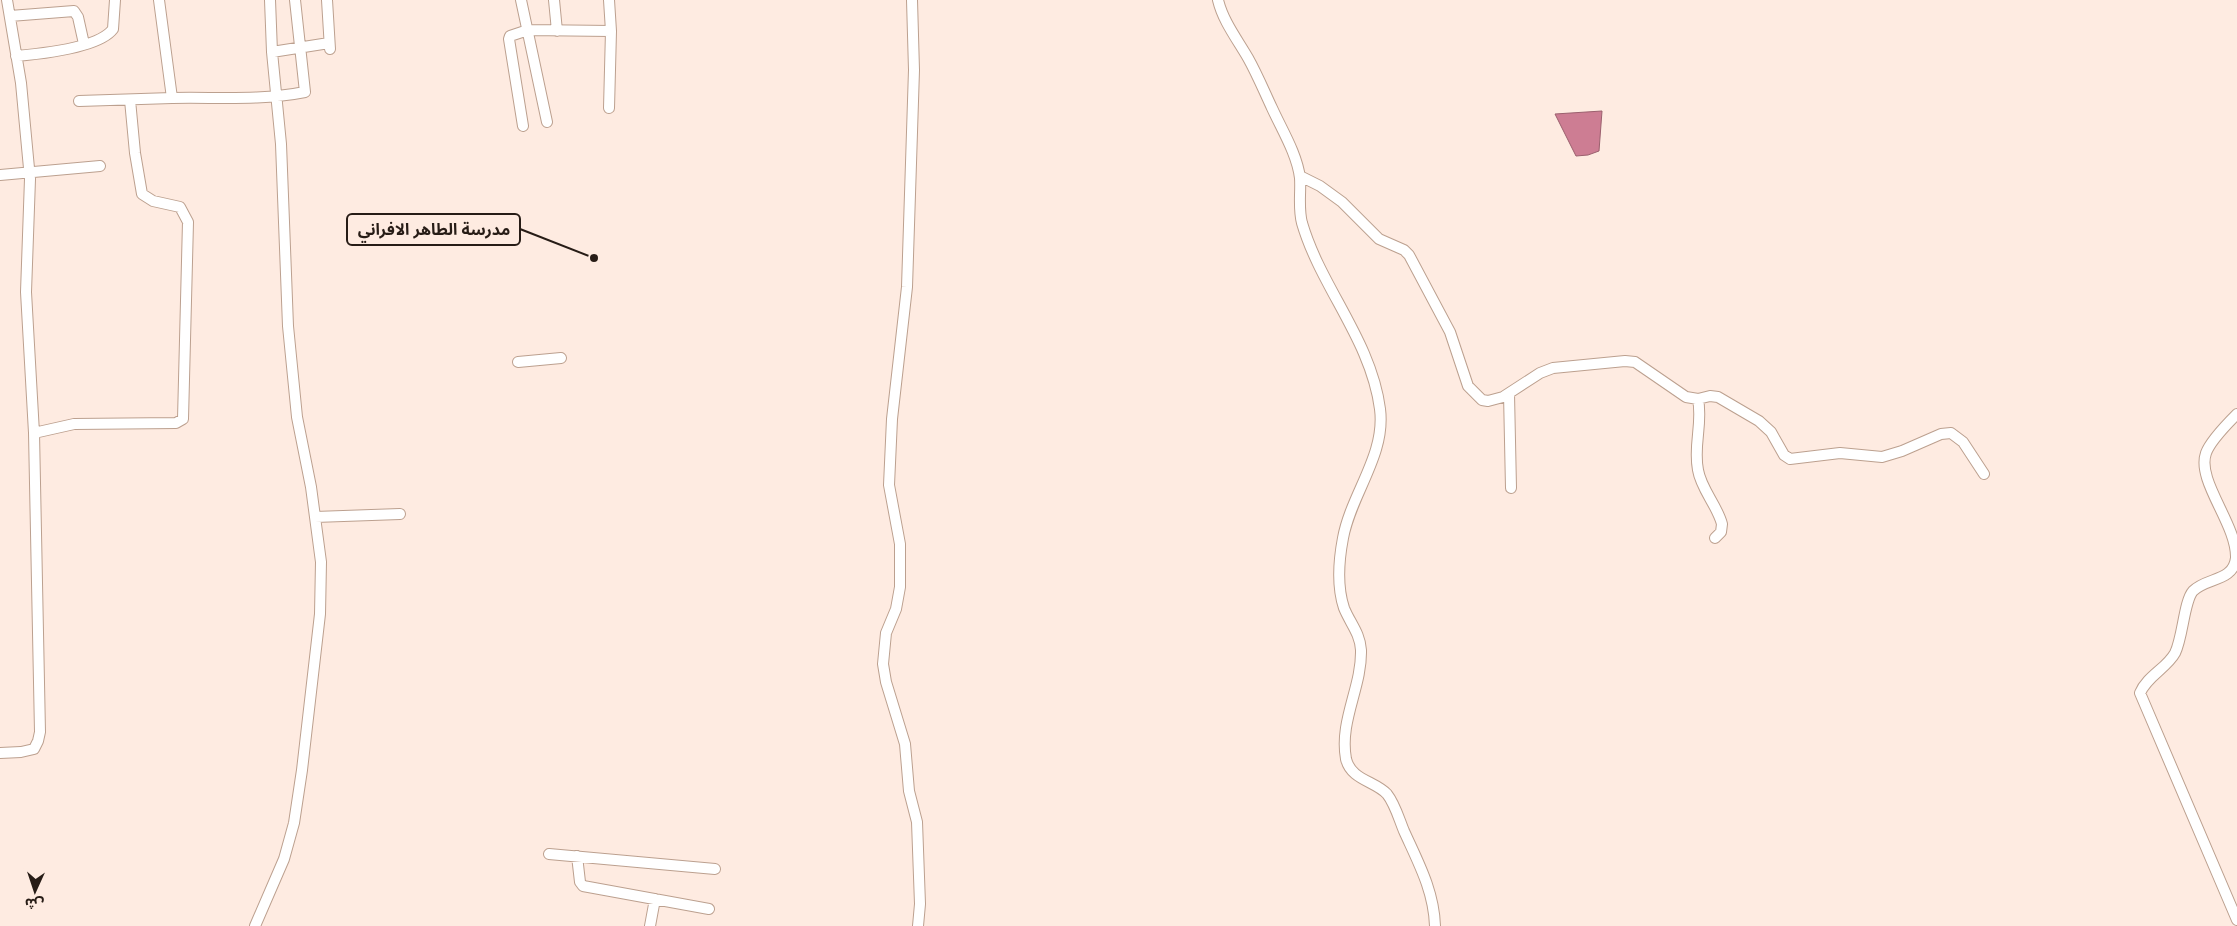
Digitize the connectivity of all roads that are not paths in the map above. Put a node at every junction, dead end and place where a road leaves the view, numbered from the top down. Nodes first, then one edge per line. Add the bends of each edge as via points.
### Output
1 (7, 0) edge
2 (115, 0) edge
3 (158, 0) edge
4 (270, 0) edge
5 (295, 0) edge
6 (327, 0) edge
7 (521, 0) edge
8 (554, 0) edge
9 (609, 0) edge
10 (912, 0) edge
11 (1218, 0) edge
12 (10, 16) junction
13 (528, 30) junction
14 (557, 30) junction
15 (611, 31) junction
16 (84, 44) junction
17 (300, 46) junction
18 (272, 52) junction
19 (16, 56) junction
20 (172, 98) junction
21 (277, 98) junction
22 (130, 100) junction
23 (79, 101) dead end
24 (609, 108) dead end
25 (546, 122) dead end
26 (523, 126) dead end
27 (100, 166) dead end
28 (30, 171) junction
29 (0, 174) edge
30 (1300, 176) junction
31 (561, 358) dead end
32 (518, 362) dead end
33 (1509, 394) junction
34 (1698, 399) junction
35 (2237, 414) edge
36 (34, 433) junction
37 (1984, 474) dead end
38 (1511, 488) dead end
39 (400, 514) dead end
40 (315, 517) junction
41 (1715, 538) dead end
42 (0, 753) edge
43 (549, 854) dead end
44 (576, 856) junction
45 (715, 870) dead end
46 (655, 899) junction
47 (709, 909) dead end
48 (2237, 920) edge
49 (255, 926) edge
50 (650, 926) edge
51 (918, 926) edge
52 (1435, 926) edge

1 - 12 street
2 - 16 street via 110,33
3 - 20 street
4 - 18 street
5 - 17 street
6 - 17 street via 330,47
7 - 13 street
8 - 14 street
9 - 15 street
10 - 51 street via 914,70 907,287 892,419 889,485 900,544 900,579 896,609 886,633 883,664 905,744 909,791 917,822
11 - 30 street via 1252,66
12 - 16 street via 74,11
12 - 19 street
13 - 14 street
13 - 25 street
13 - 26 street via 508,39
14 - 15 street
15 - 24 street
16 - 19 street via 49,53
17 - 18 street
17 - 21 street via 306,92
18 - 21 street
19 - 28 street
20 - 21 street
20 - 22 street
21 - 40 street via 288,326 298,417
22 - 23 street
22 - 36 street via 134,154 142,194 153,201 180,207 188,222 182,420 176,423 74,424
27 - 28 street
28 - 29 street
28 - 36 street via 26,292
30 - 33 street via 1342,202 1379,239 1409,255 1450,332 1472,393 1488,401
30 - 52 street via 1302,224 1359,340 1380,410 1379,439 1350,513 1340,552 1343,605 1358,635 1361,651 1346,728 1346,758 1352,770 1382,790 1392,803 1424,874
31 - 32 street
33 - 34 street via 1553,368 1630,361 1644,366 1686,397
33 - 38 street
34 - 37 street via 1718,397 1759,421 1790,459 1840,453 1882,457 1902,452 1944,433 1952,433 1963,442
34 - 41 street via 1701,414 1698,470 1722,524 1721,532
35 - 48 street via 2208,450 2204,460 2217,500 2233,532 2235,562 2226,575 2198,587 2190,596 2175,653 2140,693
36 - 42 street via 40,732 34,749
39 - 40 street
40 - 49 street via 321,562 320,614 301,778 291,839
43 - 44 street
44 - 45 street
44 - 46 street via 583,886
46 - 47 street
46 - 50 street

